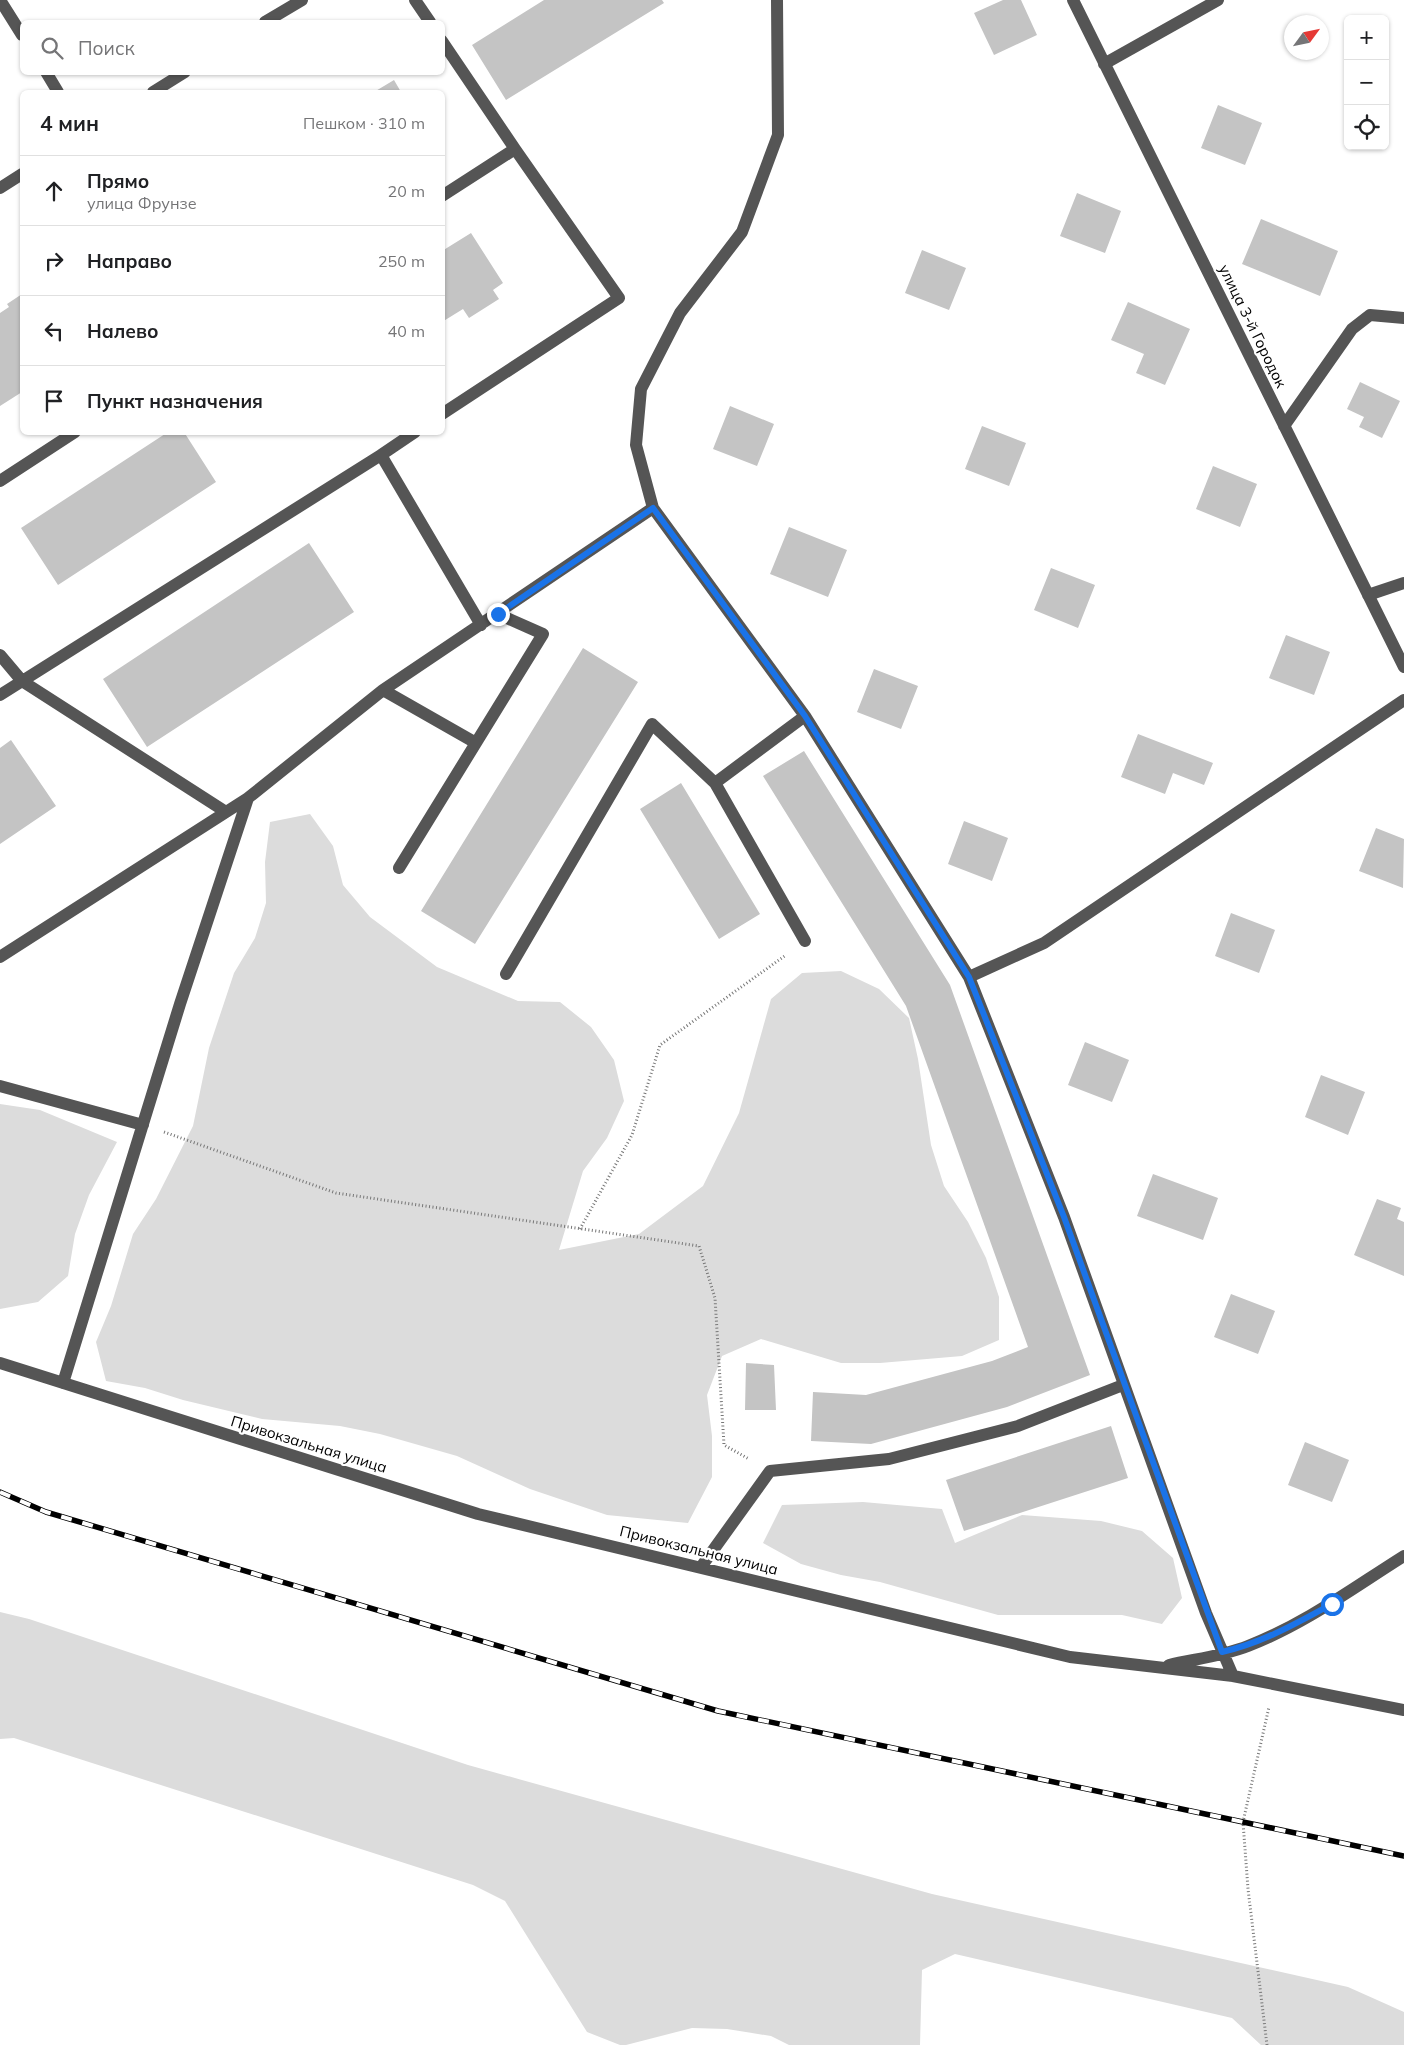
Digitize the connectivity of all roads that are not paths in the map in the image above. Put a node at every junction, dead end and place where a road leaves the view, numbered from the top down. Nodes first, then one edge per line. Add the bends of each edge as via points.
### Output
1 (0, 0) edge
2 (302, 0) edge
3 (415, 0) edge
4 (777, 0) edge
5 (1073, 0) edge
6 (1218, 0) edge
7 (269, 20) edge
8 (429, 20) edge
9 (20, 33) edge
10 (445, 46) edge
11 (1104, 64) junction
12 (48, 75) edge
13 (180, 75) edge
14 (57, 90) edge
15 (156, 90) edge
16 (515, 149) junction
17 (20, 175) edge
18 (0, 188) edge
19 (445, 194) edge
20 (1404, 318) edge
21 (445, 412) edge
22 (1284, 426) junction
23 (70, 435) edge
24 (411, 435) edge
25 (381, 455) junction
26 (0, 481) edge
27 (653, 508) junction
28 (1404, 583) edge
29 (1368, 594) junction
30 (498, 614) junction
31 (481, 625) junction
32 (0, 655) edge
33 (1404, 667) edge
34 (22, 681) junction
35 (383, 690) junction
36 (0, 695) edge
37 (1404, 700) edge
38 (805, 716) junction
39 (476, 743) junction
40 (715, 782) junction
41 (248, 798) junction
42 (226, 812) junction
43 (398, 868) dead end
44 (805, 941) road end
45 (0, 957) edge
46 (506, 974) dead end
47 (969, 977) junction
48 (0, 1086) edge
49 (143, 1124) junction
50 (0, 1363) edge
51 (63, 1383) junction
52 (1123, 1385) junction
53 (1404, 1556) edge
54 (701, 1567) junction
55 (1222, 1652) junction
56 (1162, 1667) junction
57 (1233, 1676) junction
58 (1404, 1710) edge

1 - 9 street
2 - 7 street
3 - 8 street
4 - 27 street via 778,135 742,232 680,313 641,389 636,444
5 - 11 street, улица 3-й Городок
6 - 11 street
10 - 16 street
11 - 22 street, улица 3-й Городок
12 - 14 street
13 - 15 street
16 - 19 street
16 - 21 street via 619,298
17 - 18 street
20 - 22 street via 1370,315 1352,329
22 - 29 street, улица 3-й Городок
23 - 26 street
24 - 25 street
25 - 31 street
25 - 34 street
27 - 30 street
27 - 38 street
28 - 29 street
29 - 33 street, улица 3-й Городок
30 - 31 street
30 - 39 street via 543,634
31 - 35 street
32 - 34 street
34 - 36 street
34 - 42 street
35 - 39 street
35 - 41 street
37 - 47 street via 1044,943
38 - 40 street
38 - 47 street
39 - 43 street
40 - 44 street
40 - 46 street via 652,724
41 - 42 street
41 - 49 street
42 - 45 street
47 - 52 street via 1064,1217
48 - 49 street
49 - 51 street
50 - 51 street, Привокзальная улица
51 - 54 street, Привокзальная улица via 478,1514
52 - 54 street via 1018,1426 890,1459 770,1471
52 - 55 street
53 - 55 street via 1332,1604 1290,1627 1246,1647
54 - 56 street, Привокзальная улица via 1070,1657
55 - 56 street
55 - 57 street
56 - 57 street, Привокзальная улица
57 - 58 street, Привокзальная улица

